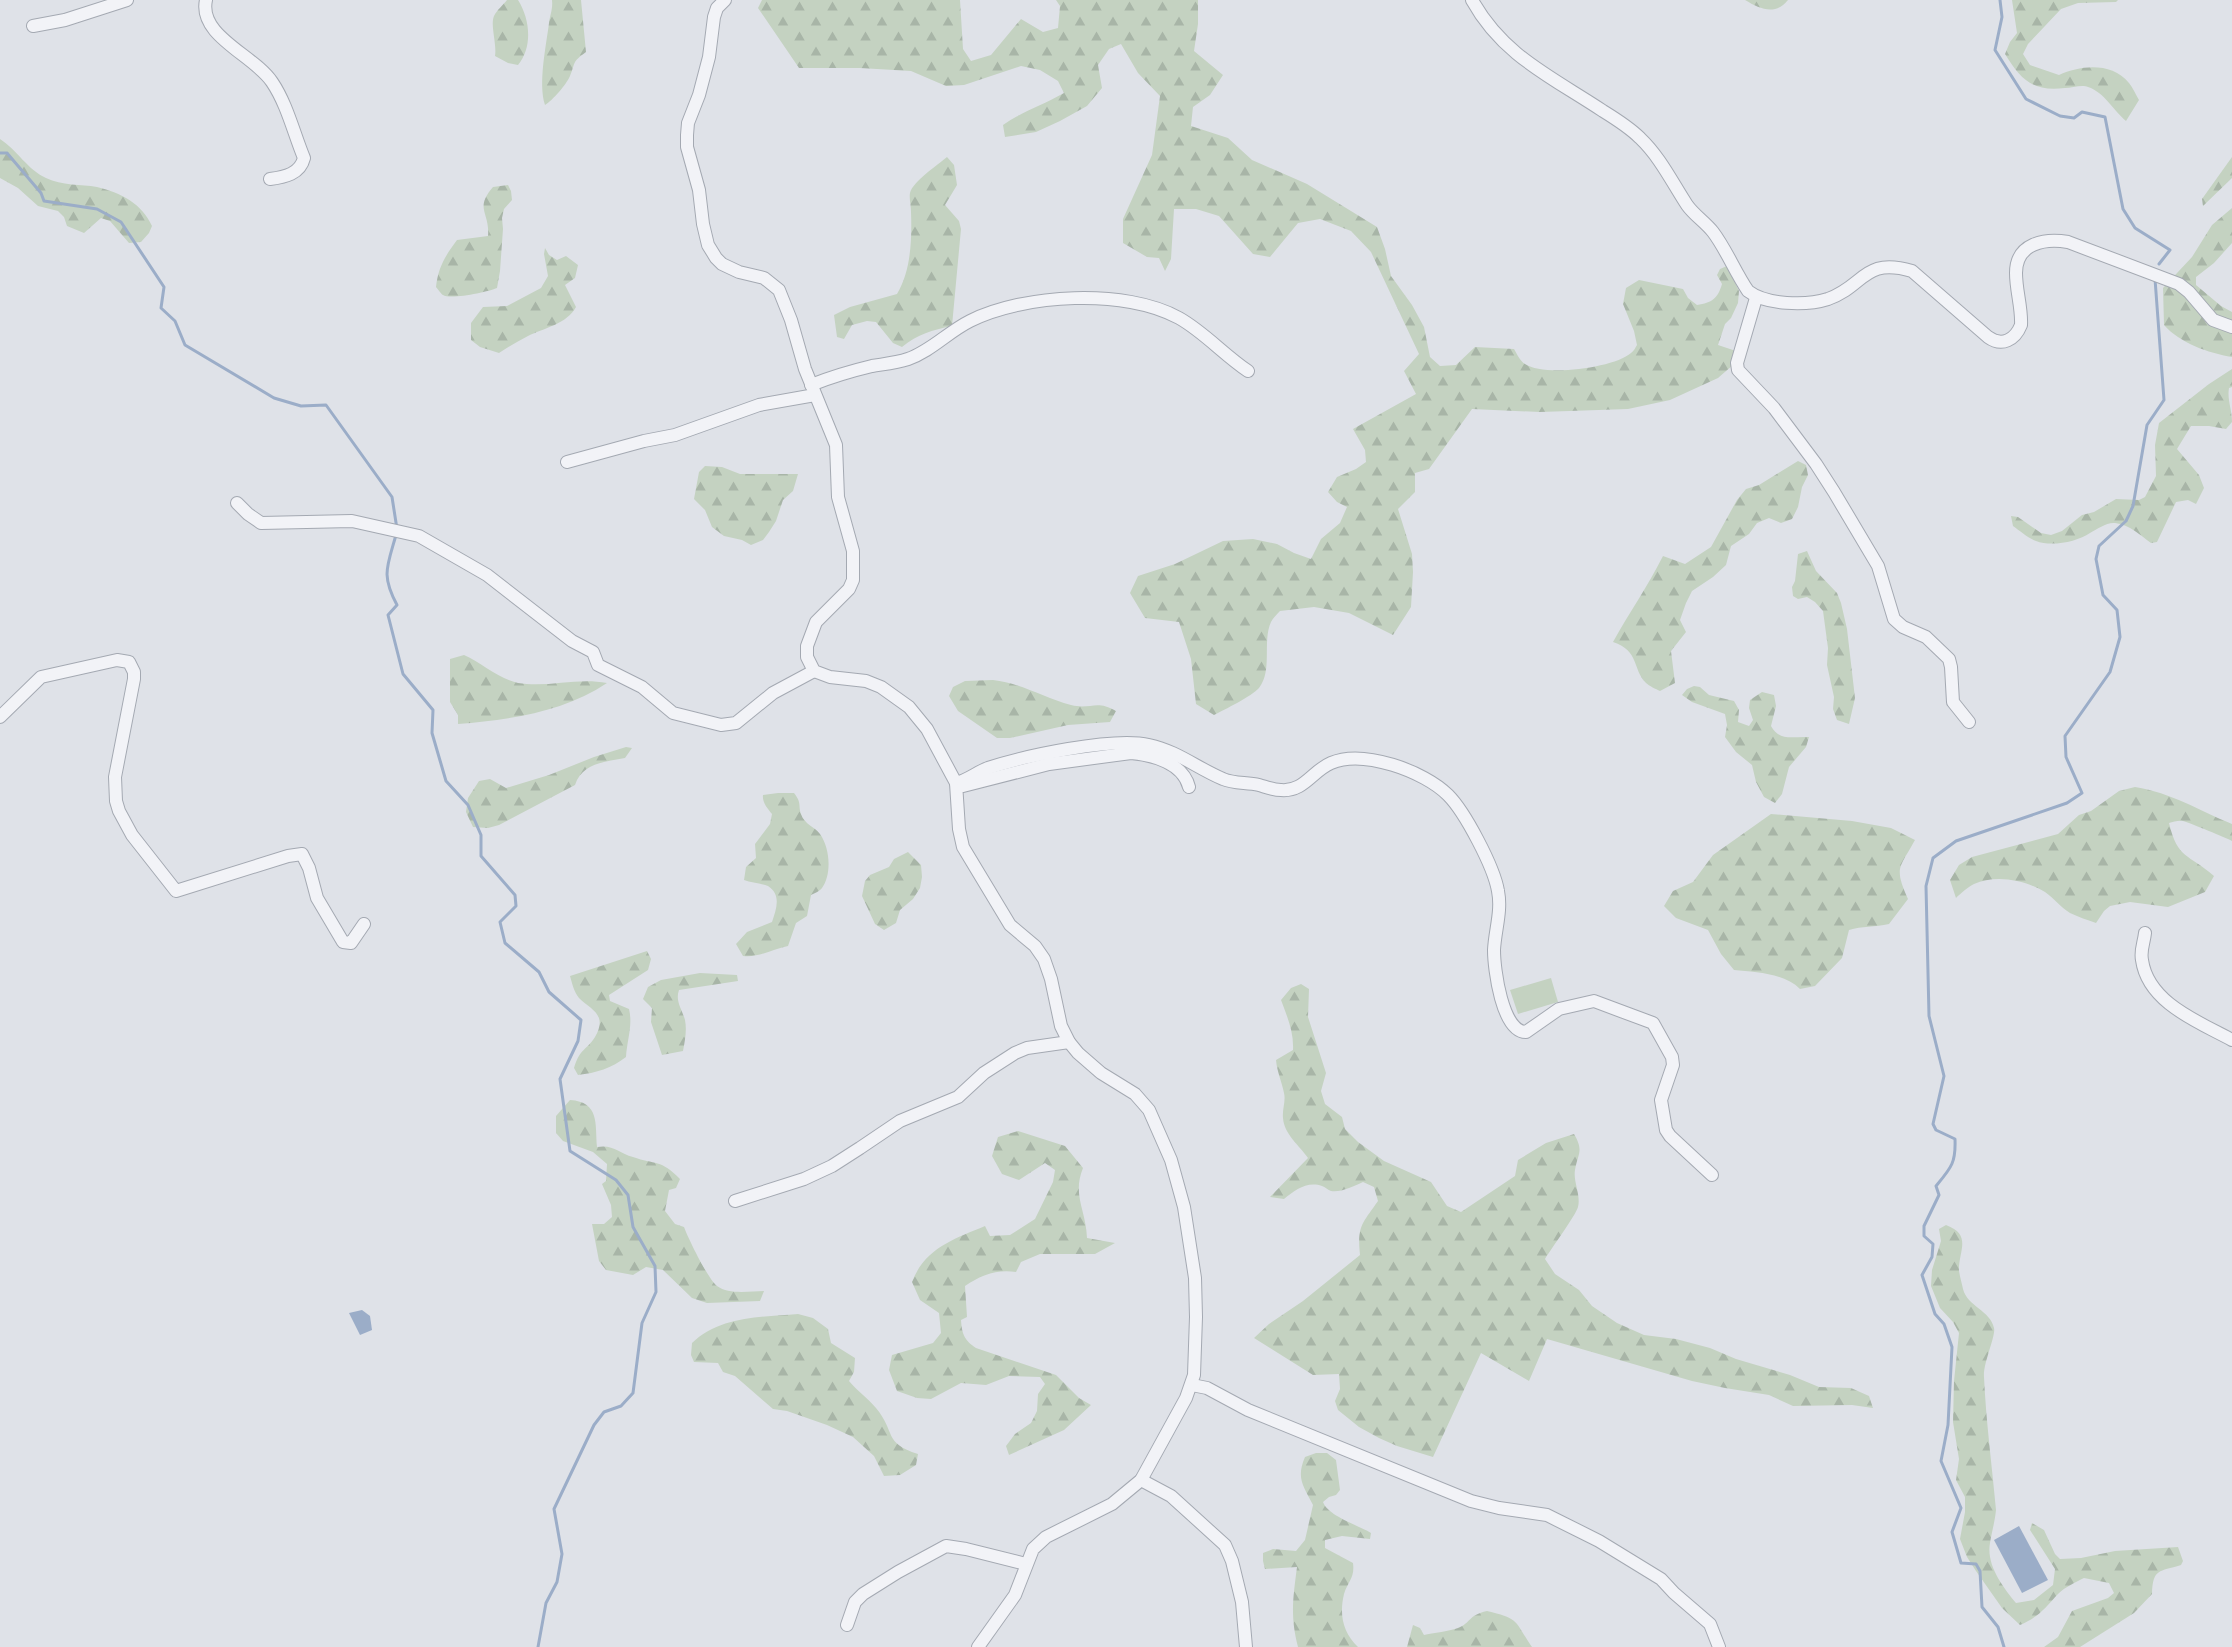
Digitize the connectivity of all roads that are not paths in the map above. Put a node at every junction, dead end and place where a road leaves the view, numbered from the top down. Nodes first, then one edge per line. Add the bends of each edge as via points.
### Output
1 (127, 0) edge
2 (206, 0) edge
3 (725, 0) edge
4 (1472, 0) edge
5 (33, 26) dead end
6 (270, 179) dead end
7 (1756, 298) junction
8 (2232, 327) edge
9 (1248, 371) dead end
10 (813, 390) junction
11 (567, 462) dead end
12 (237, 503) dead end
13 (814, 671) junction
14 (0, 717) edge
15 (1968, 722) dead end
16 (956, 785) junction
17 (1189, 788) dead end
18 (364, 924) dead end
19 (2145, 933) dead end
20 (2232, 1040) edge
21 (1069, 1041) junction
22 (1712, 1175) dead end
23 (735, 1201) dead end
24 (1192, 1385) junction
25 (1141, 1480) junction
26 (1026, 1564) junction
27 (847, 1625) dead end
28 (978, 1647) edge
29 (1246, 1647) edge
30 (1719, 1647) edge

1 - 5 street
2 - 6 street via 208,24 271,80 304,158 302,167 293,173
3 - 10 street via 714,17 704,79 687,130 703,224 710,250 722,264 764,278 779,290
4 - 7 street via 1505,45 1641,138 1687,205 1713,232
7 - 8 street via 1796,303 1828,299 1876,269 1899,267 1912,271 1988,338 2001,343 2018,333 2020,325 2018,261 2030,246 2053,239 2179,284 2213,320
7 - 15 street via 1738,370 1774,408 1834,492 1878,566 1894,619 1926,637 1948,660 1953,702
9 - 10 street via 1193,327 1164,311 1106,299 1072,298 1000,309 971,321 927,351 847,372
10 - 11 street via 675,435
10 - 13 street via 836,445 838,497 855,566 849,589 824,612 811,633 807,657
12 - 13 street via 261,523 352,521 419,536 487,574 572,641 593,652 598,665 642,687 667,709 683,716 721,725 736,723 774,693
13 - 16 street via 873,684 909,707 927,729
14 - 18 street via 41,677 117,660 129,662 134,680 115,777 116,801 132,835 176,891 302,854 317,898 343,942 351,943
16 - 17 street via 1057,762 1131,753 1170,764 1182,774
16 - 21 street via 963,847 1010,925 1044,959 1061,1026
16 - 22 street via 988,768 1022,759 1127,743 1181,756 1224,779 1280,790 1298,789 1325,766 1354,758 1379,760 1427,780 1458,806 1498,890 1495,959 1510,1023 1526,1032 1559,1009 1594,1001 1653,1023 1673,1065 1661,1100 1666,1130
19 - 20 street via 2142,960 2156,990 2173,1008
21 - 23 street via 1015,1053 957,1097 900,1121 832,1166
21 - 24 street via 1101,1074 1142,1100 1171,1160 1182,1194 1195,1278
24 - 25 street
24 - 30 street via 1208,1388 1248,1410 1471,1501 1547,1515 1579,1530 1661,1579 1710,1624
25 - 26 street via 1112,1504 1046,1537 1033,1549
25 - 29 street via 1171,1496 1225,1545 1242,1602
26 - 27 street via 946,1546 863,1594 855,1602
26 - 28 street via 1015,1595

